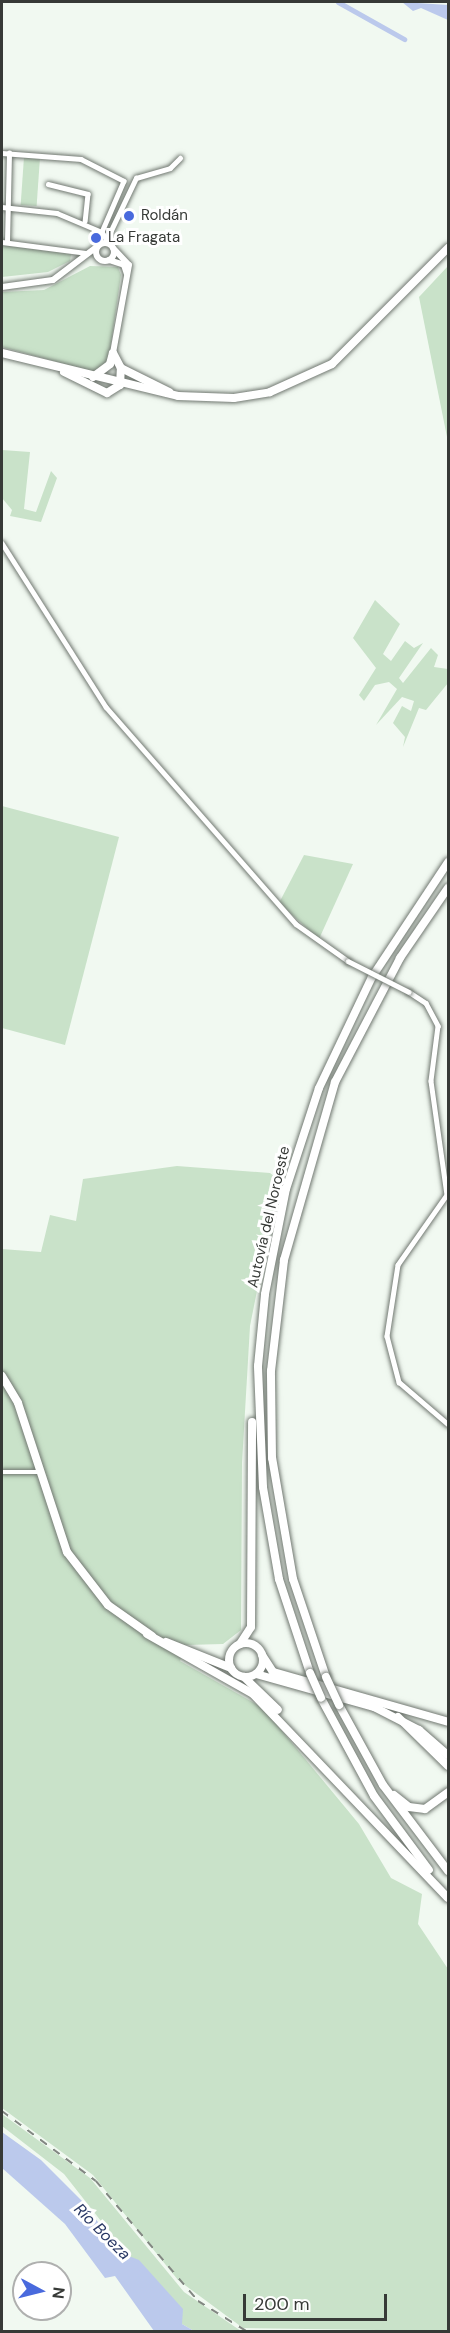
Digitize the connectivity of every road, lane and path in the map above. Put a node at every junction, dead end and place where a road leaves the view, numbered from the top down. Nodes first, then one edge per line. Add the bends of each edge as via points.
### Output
1 (2, 153) edge
2 (9, 153) junction
3 (180, 158) dead end
4 (48, 184) dead end
5 (2, 207) edge
6 (10, 208) junction
7 (85, 221) junction
8 (102, 232) junction
9 (4, 242) edge
10 (103, 242) junction
11 (112, 248) junction
12 (448, 248) edge
13 (77, 253) junction
14 (85, 259) junction
15 (99, 259) junction
16 (109, 260) junction
17 (127, 277) junction
18 (2, 288) edge
19 (2, 353) edge
20 (113, 353) junction
21 (110, 364) junction
22 (58, 368) junction
23 (121, 368) junction
24 (93, 377) junction
25 (110, 382) junction
26 (120, 385) junction
27 (178, 396) junction
28 (2, 543) edge
29 (448, 862) edge
30 (448, 888) edge
31 (273, 1247) junction
32 (2, 1376) edge
33 (448, 1424) edge
34 (42, 1472) junction
35 (2, 1473) edge
36 (147, 1634) junction
37 (236, 1647) junction
38 (204, 1656) junction
39 (263, 1659) junction
40 (231, 1668) junction
41 (256, 1674) junction
42 (244, 1677) junction
43 (290, 1682) junction
44 (341, 1705) junction
45 (398, 1717) junction
46 (448, 1722) edge
47 (302, 1740) junction
48 (448, 1755) edge
49 (448, 1766) edge
50 (448, 1792) edge
51 (448, 1871) edge
52 (448, 1892) edge
53 (448, 1898) edge

1 - 2 street
2 - 6 street
2 - 8 street via 81,159 124,181
3 - 10 street via 170,168 136,178
4 - 7 street via 88,194
5 - 6 street
6 - 7 street
6 - 9 street
7 - 8 street
8 - 10 street
9 - 13 street
10 - 11 street
10 - 14 street
10 - 15 street
11 - 16 street
11 - 17 street via 128,261
12 - 27 highway via 357,342 306,379 234,398
13 - 14 street
13 - 14 street
14 - 15 street
14 - 18 street via 53,280
15 - 16 street
16 - 17 street via 124,264
17 - 20 street
19 - 22 highway
20 - 21 highway
20 - 23 highway
21 - 24 highway
21 - 25 highway
22 - 24 highway
22 - 26 highway via 103,392
23 - 26 highway
23 - 27 highway
24 - 25 highway
25 - 26 highway
26 - 27 highway
28 - 33 street, bridge via 106,707 296,924 348,961 426,1003 438,1026 431,1081 447,1195 398,1265 387,1335 399,1382
29 - 31 highway, Autovía del Noroeste via 405,922 349,1020 297,1150
30 - 44 highway, Autovía del Noroeste, bridge via 400,958 335,1082 299,1192 284,1260 271,1371 272,1458 298,1599
31 - 37 highway via 258,1310 254,1366 251,1627
31 - 52 highway, Autovía del Noroeste, bridge via 258,1366 260,1460 279,1579 321,1698 374,1796
32 - 34 highway via 18,1403
34 - 35 street
34 - 36 highway via 55,1526 85,1581
36 - 38 highway
36 - 47 highway via 168,1650 237,1682
37 - 38 highway
37 - 39 highway via 253,1645
37 - 40 highway
38 - 40 highway
39 - 41 highway
39 - 43 highway
39 - 46 highway via 273,1672 284,1676
40 - 42 highway
41 - 42 highway
41 - 43 highway
42 - 47 highway
43 - 45 highway
44 - 50 highway via 399,1800 425,1809
44 - 51 highway, Autovía del Noroeste via 383,1785
45 - 48 highway
45 - 49 highway
47 - 53 highway

